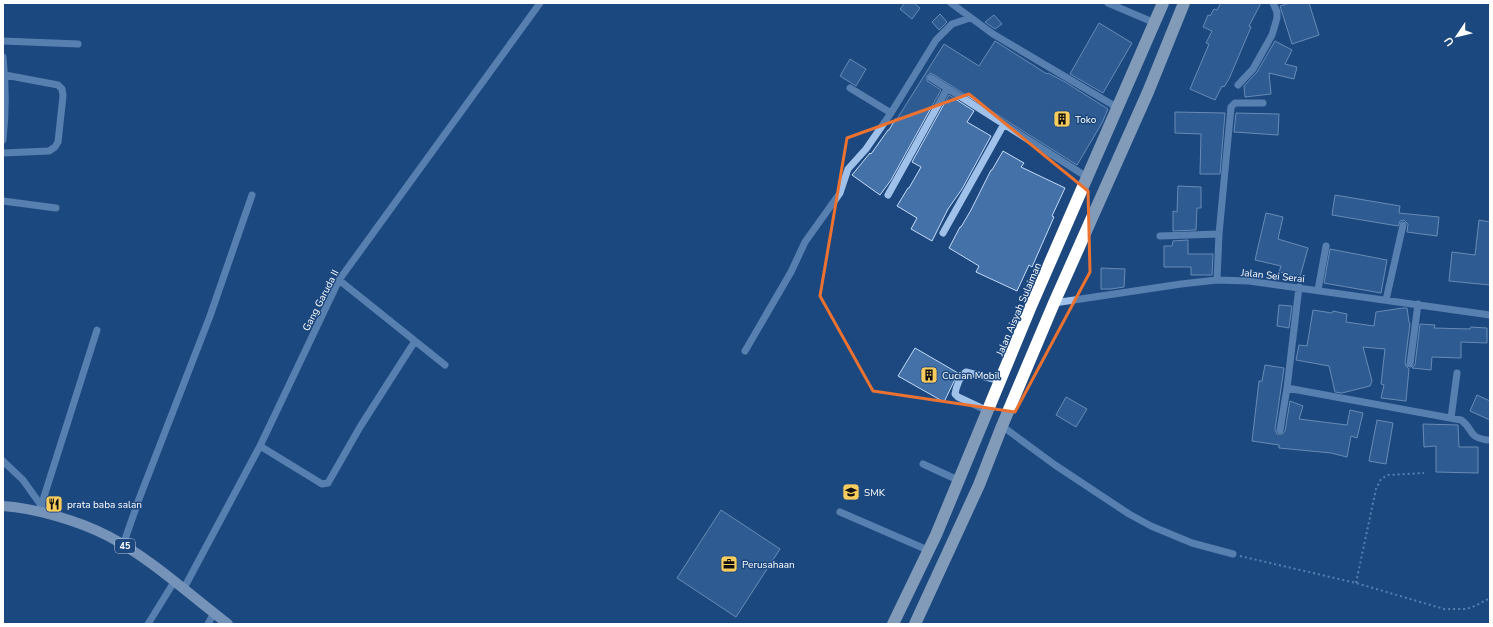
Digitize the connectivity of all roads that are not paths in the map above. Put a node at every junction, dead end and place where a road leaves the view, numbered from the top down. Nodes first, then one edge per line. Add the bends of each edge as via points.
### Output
1 (540, 3) edge
2 (951, 3) edge
3 (1108, 3) edge
4 (1163, 3) edge
5 (1184, 3) edge
6 (1273, 3) edge
7 (970, 18) junction
8 (1155, 23) junction
9 (3, 41) edge
10 (78, 44) dead end
11 (3, 57) edge
12 (5, 72) junction
13 (930, 78) dead end
14 (1238, 85) dead end
15 (850, 88) dead end
16 (947, 89) junction
17 (1263, 103) dead end
18 (1118, 108) junction
19 (891, 113) junction
20 (1004, 124) junction
21 (3, 140) edge
22 (3, 153) edge
23 (1087, 177) junction
24 (252, 195) dead end
25 (888, 195) dead end
26 (3, 201) edge
27 (56, 208) dead end
28 (1403, 226) dead end
29 (943, 233) dead end
30 (1219, 234) junction
31 (1160, 236) dead end
32 (1326, 246) dead end
33 (339, 280) junction
34 (1217, 280) junction
35 (1299, 287) junction
36 (1318, 290) junction
37 (1386, 300) junction
38 (1054, 303) junction
39 (1418, 304) junction
40 (1490, 316) edge
41 (97, 330) dead end
42 (415, 341) junction
43 (745, 352) dead end
44 (1410, 364) dead end
45 (445, 365) dead end
46 (1457, 373) dead end
47 (1001, 381) junction
48 (1287, 388) junction
49 (988, 411) junction
50 (1451, 418) junction
51 (1002, 426) junction
52 (1280, 430) dead end
53 (1487, 440) dead end
54 (260, 446) junction
55 (3, 461) edge
56 (923, 464) dead end
57 (960, 481) junction
58 (3, 506) edge
59 (43, 510) junction
60 (840, 512) dead end
61 (936, 535) junction
62 (952, 542) junction
63 (124, 545) junction
64 (930, 550) junction
65 (1234, 554) road end
66 (174, 582) junction
67 (183, 590) junction
68 (214, 613) junction
69 (148, 624) edge
70 (208, 624) edge
71 (228, 624) edge
72 (893, 624) edge
73 (915, 624) edge

1 - 33 street, Gang Garuda II
2 - 7 street
3 - 8 street
4 - 8 highway, Jalan Aisyah Sulaiman
5 - 38 highway via 1148,92
6 - 14 street via 1277,18 1272,35 1253,69
7 - 18 street via 992,34
7 - 19 street via 956,22 941,34
8 - 18 highway, Jalan Aisyah Sulaiman
9 - 10 street
11 - 12 street
12 - 21 street via 6,109
12 - 22 street via 55,84 62,89 63,96 58,142 55,147 49,151
13 - 16 street
15 - 19 street
16 - 20 street
16 - 25 street
17 - 30 street via 1234,103 1230,107
18 - 23 highway, Jalan Aisyah Sulaiman
19 - 43 street via 848,169 840,192 805,242 791,272
20 - 23 street
20 - 29 street
23 - 47 highway, Jalan Aisyah Sulaiman
24 - 63 street via 210,316 139,499
26 - 27 street
28 - 37 street
30 - 31 street
30 - 34 street
32 - 36 street
33 - 42 street
33 - 54 street, Gang Garuda II
34 - 35 street, Jalan Sei Serai
34 - 38 street, Jalan Sei Serai
35 - 36 street, Jalan Sei Serai
35 - 48 street
36 - 37 street, Jalan Sei Serai
37 - 39 street, Jalan Sei Serai
38 - 51 highway
39 - 40 street, Jalan Sei Serai
39 - 44 street
41 - 59 street
42 - 45 street
42 - 54 street via 328,483 322,484
46 - 50 street
47 - 49 highway, Jalan Aisyah Sulaiman
47 - 49 street via 966,372 962,376 955,394
48 - 50 street
48 - 52 street
49 - 57 highway, Jalan Aisyah Sulaiman
50 - 53 street via 1463,422 1476,438
51 - 62 highway via 979,485
51 - 65 street via 1055,466 1129,514 1192,543
54 - 67 street, Gang Garuda II
55 - 59 street via 23,480
56 - 57 street
57 - 61 highway, Jalan Aisyah Sulaiman
58 - 59 main road, 45
59 - 63 main road, 45 via 90,528
60 - 64 street
61 - 62 highway
61 - 64 highway, Jalan Aisyah Sulaiman
62 - 73 highway
63 - 66 main road, 45
64 - 72 highway, Jalan Aisyah Sulaiman
66 - 67 main road, 45
66 - 69 street
67 - 68 main road, 45
68 - 70 street
68 - 71 main road, 45

